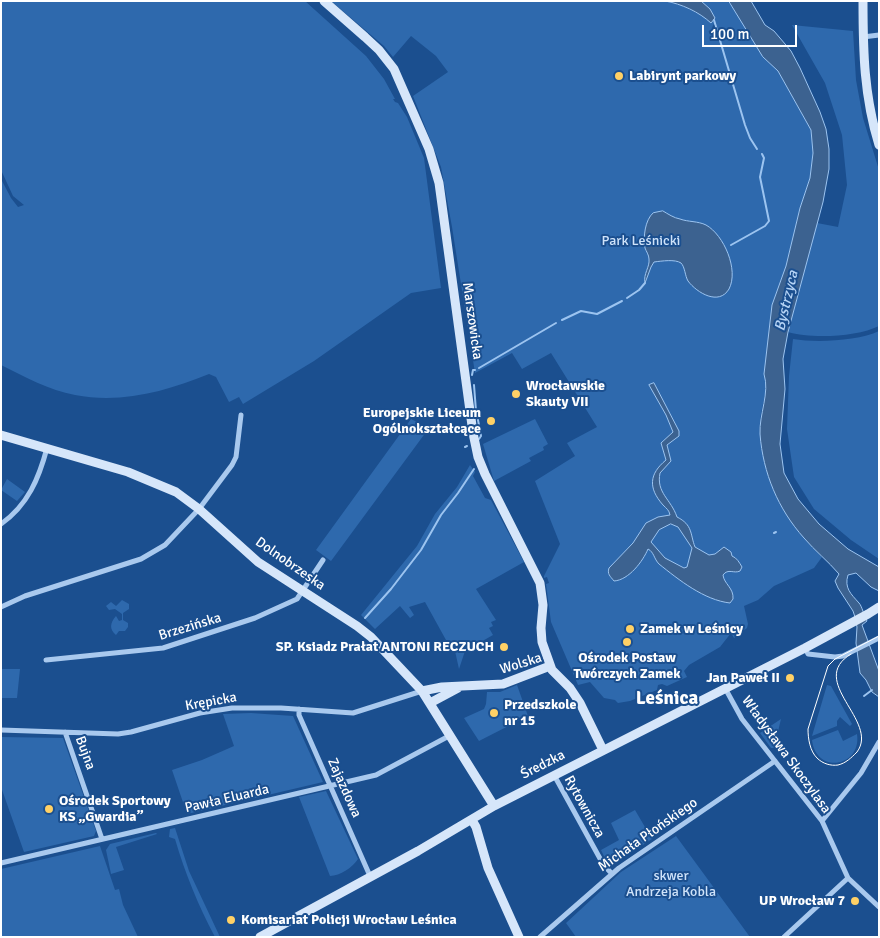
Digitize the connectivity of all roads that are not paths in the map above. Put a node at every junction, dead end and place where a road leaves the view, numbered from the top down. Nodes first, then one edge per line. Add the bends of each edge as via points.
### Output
1 (324, 1) edge
2 (863, 1) edge
3 (879, 35) edge
4 (863, 36) junction
5 (879, 145) edge
6 (241, 415) dead end
7 (1, 435) edge
8 (47, 448) junction
9 (199, 509) junction
10 (1, 524) edge
11 (323, 560) dead end
12 (302, 592) junction
13 (1, 607) edge
14 (878, 607) edge
15 (877, 638) edge
16 (807, 651) junction
17 (46, 660) dead end
18 (550, 666) junction
19 (462, 685) junction
20 (725, 688) junction
21 (422, 691) junction
22 (430, 703) junction
23 (299, 709) junction
24 (1, 730) edge
25 (65, 732) junction
26 (449, 736) junction
27 (879, 742) edge
28 (603, 750) junction
29 (775, 761) junction
30 (554, 775) junction
31 (331, 786) junction
32 (494, 806) junction
33 (472, 820) junction
34 (822, 821) junction
35 (102, 839) junction
36 (1, 863) edge
37 (612, 874) junction
38 (370, 876) junction
39 (848, 878) junction
40 (879, 907) edge
41 (260, 937) edge
42 (519, 937) edge
43 (540, 937) edge
44 (784, 937) edge

1 - 18 street, Marszowicka via 379,50 394,69 435,167 475,445 485,474 540,583 542,642
2 - 4 street
3 - 4 street
4 - 5 street via 866,91
6 - 9 street via 235,459
7 - 8 street, Dolnobrzeska
8 - 9 street, Dolnobrzeska via 154,482 176,492
8 - 10 street via 32,491 15,513
9 - 12 street, Dolnobrzeska via 258,562
9 - 13 street via 171,540 141,559 25,596
11 - 12 street
12 - 17 street, Brzezińska via 297,599 268,613 164,648
12 - 21 street, Dolnobrzeska via 368,635
14 - 16 street, Średzka
15 - 16 street via 843,656
16 - 20 street, Średzka
18 - 19 street, Wolska via 503,684
18 - 28 street, Wolska via 580,703
19 - 21 street, Wolska
19 - 22 street, Wolska
20 - 28 street, Średzka
20 - 29 street, Władysława Skoczylasa via 742,719
21 - 22 street, Dolnobrzeska
21 - 23 street, Krępicka via 353,713
22 - 26 street, Dolnobrzeska
23 - 25 street, Krępicka via 232,708 200,712 124,733
23 - 31 street, Zajazdowa
24 - 25 street, Krępicka
25 - 35 street, Bujna
26 - 31 street, Pawła Eluarda via 376,775
26 - 32 street, Dolnobrzeska
27 - 34 street via 861,773
28 - 30 street, Średzka
29 - 34 street, Władysława Skoczylasa
29 - 37 street, Michała Płońskiego
30 - 32 street, Średzka
30 - 37 street, Rytownicza via 603,864
31 - 35 street, Pawła Eluarda
31 - 38 street, Zajazdowa
32 - 33 street, Średzka
33 - 38 street, Średzka
33 - 42 street via 488,868
34 - 39 street, Władysława Skoczylasa
35 - 36 street, Pawła Eluarda
37 - 43 street, Michała Płońskiego
38 - 41 street, Średzka
39 - 40 street, Władysława Skoczylasa
39 - 44 street

